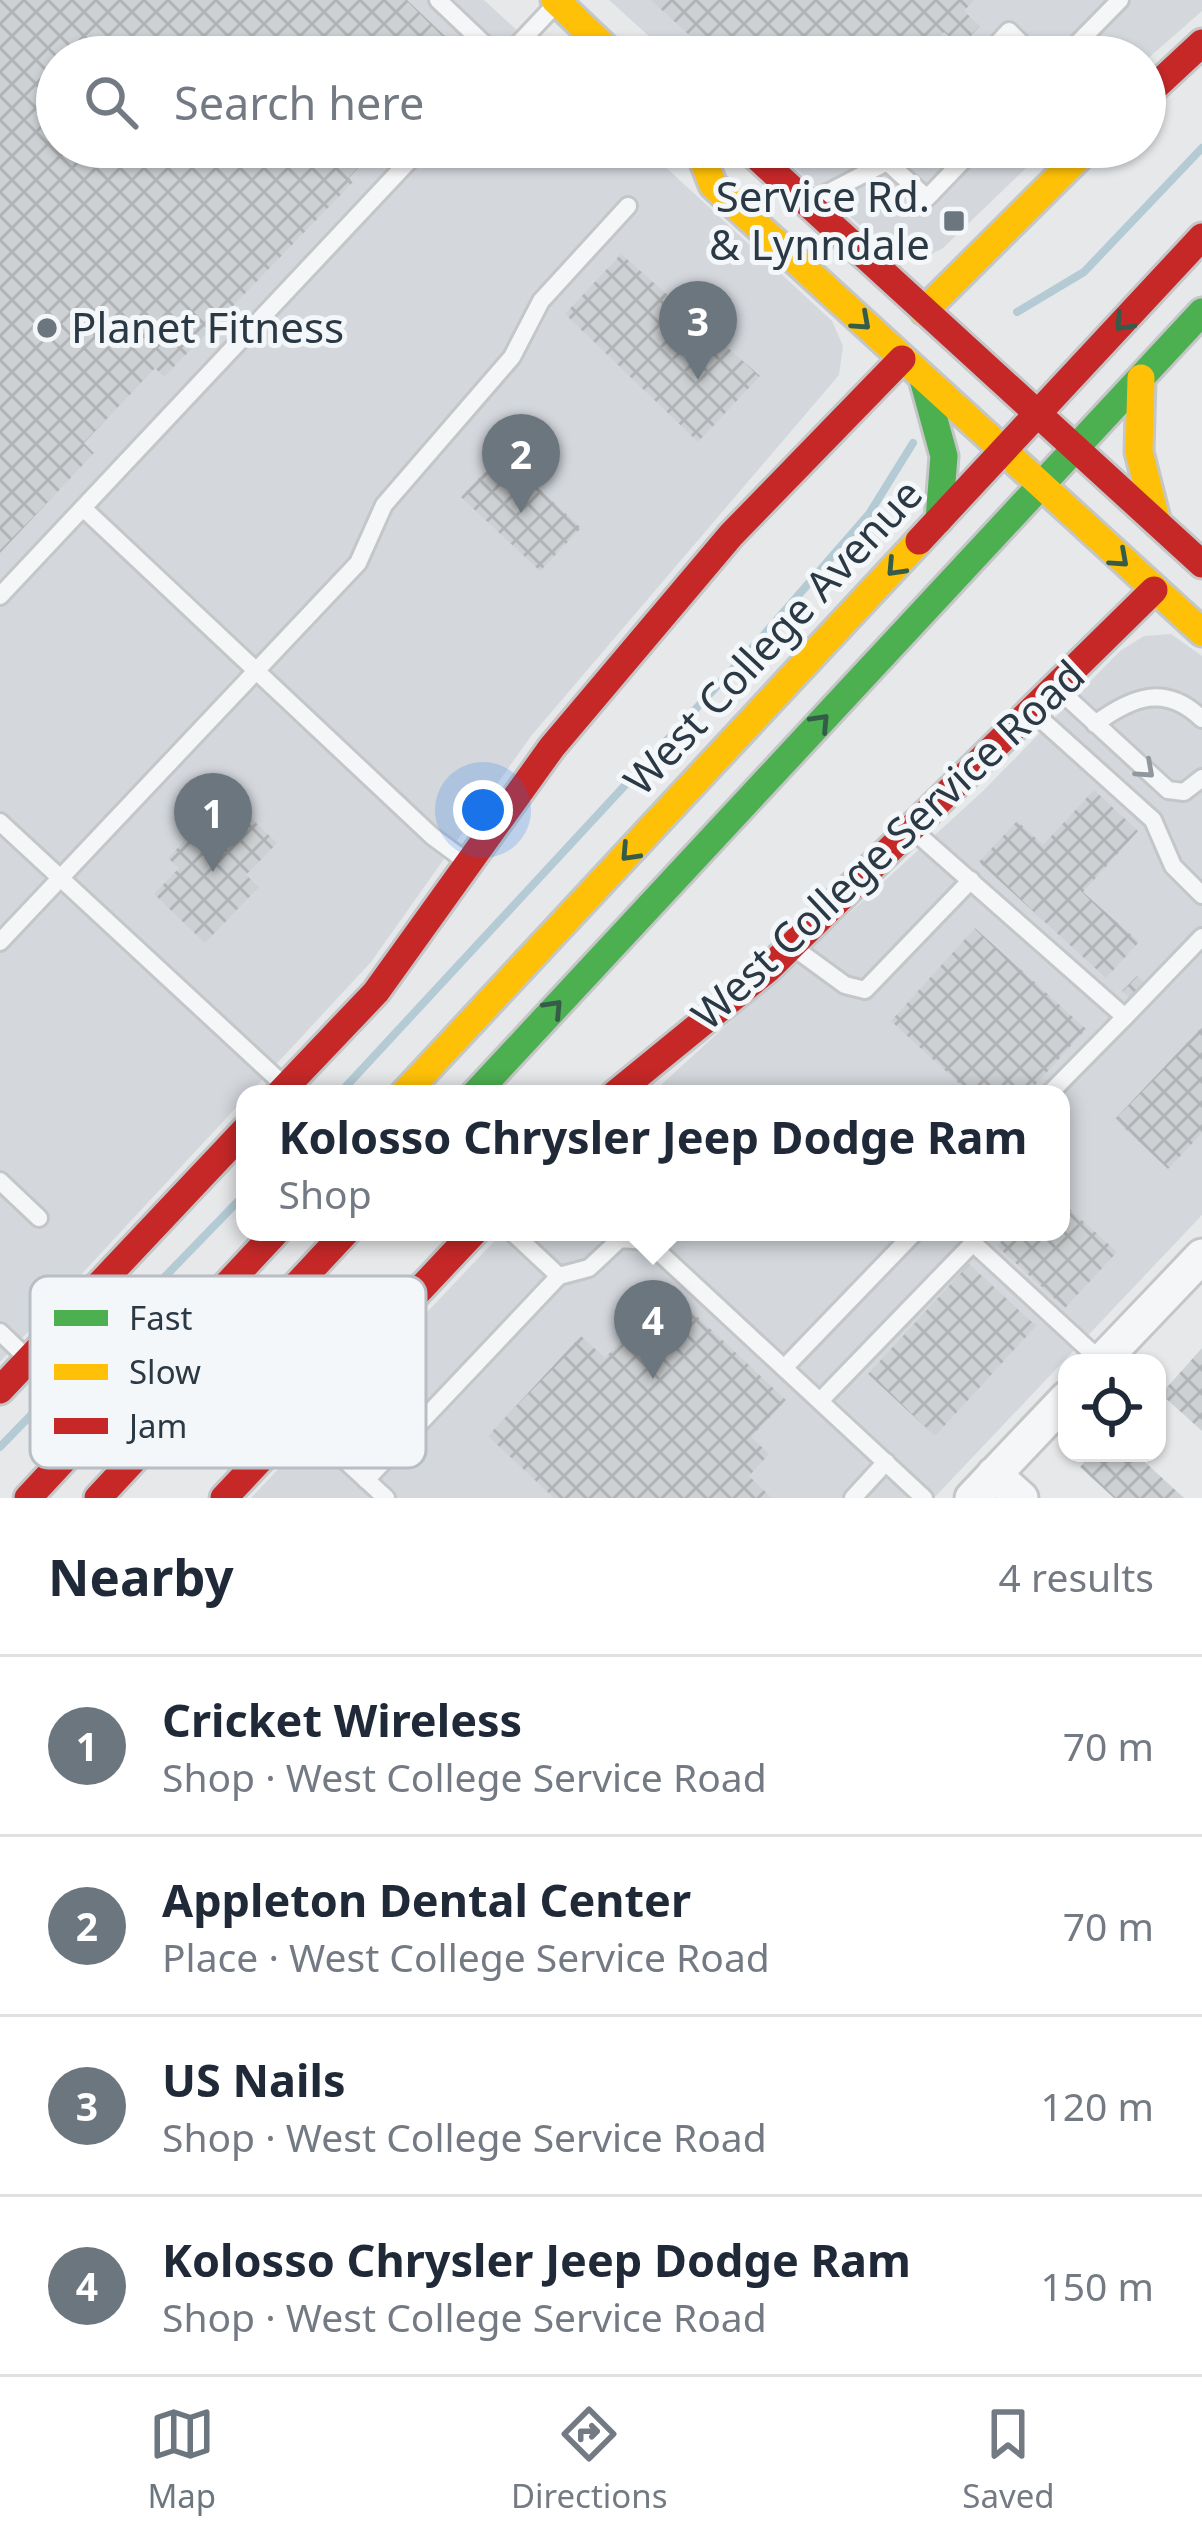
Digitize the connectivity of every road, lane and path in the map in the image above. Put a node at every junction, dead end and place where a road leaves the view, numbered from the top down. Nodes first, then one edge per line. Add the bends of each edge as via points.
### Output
1 (438, 0) edge
2 (1120, 0) edge
3 (552, 1) edge
4 (478, 36) edge
5 (521, 36) edge
6 (591, 36) edge
7 (1085, 36) edge
8 (1202, 43) edge
9 (1166, 76) edge
10 (402, 168) edge
11 (706, 168) edge
12 (758, 168) edge
13 (877, 168) edge
14 (894, 168) edge
15 (956, 168) edge
16 (1068, 168) edge
17 (628, 206) dead end
18 (790, 222) junction
19 (1202, 237) edge
20 (924, 311) junction
21 (1202, 312) edge
22 (902, 359) junction
23 (1141, 378) junction
24 (923, 379) junction
25 (1039, 414) junction
26 (1077, 448) junction
27 (1004, 453) junction
28 (1040, 486) junction
29 (83, 508) junction
30 (939, 520) junction
31 (1157, 523) junction
32 (1199, 556) edge
33 (1154, 590) junction
34 (0, 596) edge
35 (1202, 632) edge
36 (257, 673) junction
37 (1058, 688) junction
38 (1033, 712) junction
39 (1202, 719) edge
40 (1096, 724) junction
41 (1202, 778) edge
42 (0, 822) edge
43 (914, 832) junction
44 (468, 862) junction
45 (60, 880) junction
46 (971, 880) junction
47 (1202, 895) edge
48 (1202, 937) edge
49 (0, 942) edge
50 (793, 946) junction
51 (1125, 1017) junction
52 (277, 1085) edge
53 (287, 1085) edge
54 (412, 1085) edge
55 (483, 1085) edge
56 (626, 1085) edge
57 (1058, 1085) edge
58 (236, 1140) edge
59 (0, 1181) edge
60 (39, 1218) dead end
61 (268, 1241) edge
62 (338, 1241) edge
63 (466, 1241) edge
64 (522, 1241) edge
65 (618, 1241) edge
66 (647, 1241) edge
67 (906, 1241) edge
68 (1202, 1256) edge
69 (108, 1276) edge
70 (235, 1276) edge
71 (305, 1276) edge
72 (560, 1276) junction
73 (426, 1283) edge
74 (0, 1332) edge
75 (1092, 1354) edge
76 (1109, 1354) edge
77 (29, 1360) joint
78 (784, 1368) junction
79 (0, 1390) edge
80 (820, 1401) junction
81 (1058, 1407) edge
82 (426, 1417) edge
83 (886, 1462) junction
84 (56, 1468) edge
85 (126, 1468) edge
86 (252, 1468) edge
87 (353, 1468) edge
88 (377, 1468) edge
89 (366, 1480) junction
90 (983, 1486) edge
91 (28, 1498) edge
92 (98, 1498) edge
93 (224, 1498) edge
94 (386, 1498) edge
95 (853, 1498) edge
96 (925, 1498) edge
97 (1021, 1498) edge

1 - 4 lane
2 - 7 lane
3 - 5 lane
3 - 6 main road
8 - 9 main road
10 - 29 lane
11 - 18 main road via 713,185
12 - 18 main road
13 - 18 lane
14 - 15 lane via 927,198
16 - 20 main road
17 - 36 lane via 542,301 512,357 384,505 358,563
18 - 20 main road
18 -> 22 main road
19 -> 25 main road, West College Avenue
20 - 25 main road
21 - 23 main road
22 - 24 main road
22 - 44 main road via 731,535 552,747
23 - 26 main road
23 - 31 main road via 1139,452
24 - 27 main road
24 - 30 main road via 944,455
25 - 26 main road
25 - 27 main road, West College Avenue
26 - 28 main road
26 - 31 main road
27 - 28 main road
27 - 30 main road, West College Avenue
28 -> 33 main road
55 -> 28 main road
29 - 34 lane
29 - 36 lane
30 -> 54 main road, West College Avenue
31 - 32 main road
33 - 35 main road
33 - 37 main road, West College Service Road
36 - 44 lane
36 - 45 lane
37 - 38 main road, West College Service Road
37 - 40 lane
38 - 43 main road, West College Service Road
38 - 47 lane via 1154,820 1173,866
39 - 40 lane via 1189,706 1150,695
40 -> 41 lane via 1168,790 1184,792
42 - 45 lane
43 - 46 lane
43 - 50 main road, West College Service Road
44 - 53 main road via 376,992
45 - 49 lane
45 - 52 lane
46 - 50 lane via 866,990 845,986
46 - 51 lane
48 - 51 lane
50 - 56 main road, West College Service Road
51 - 57 lane
58 - 69 main road
59 - 60 lane
61 - 70 main road
62 - 71 main road
63 - 73 main road
64 - 72 lane
65 - 72 lane via 590,1268
66 - 78 lane
67 - 78 lane
68 - 76 street
72 - 82 lane
74 - 77 lane
75 - 80 lane via 973,1243
77 - 79 main road
78 - 80 lane
80 - 83 lane
81 - 90 street
83 - 95 lane
83 - 96 lane
84 - 91 main road
85 - 92 main road
86 - 93 main road
87 - 89 lane
88 - 89 lane
89 - 94 lane
90 - 97 street

